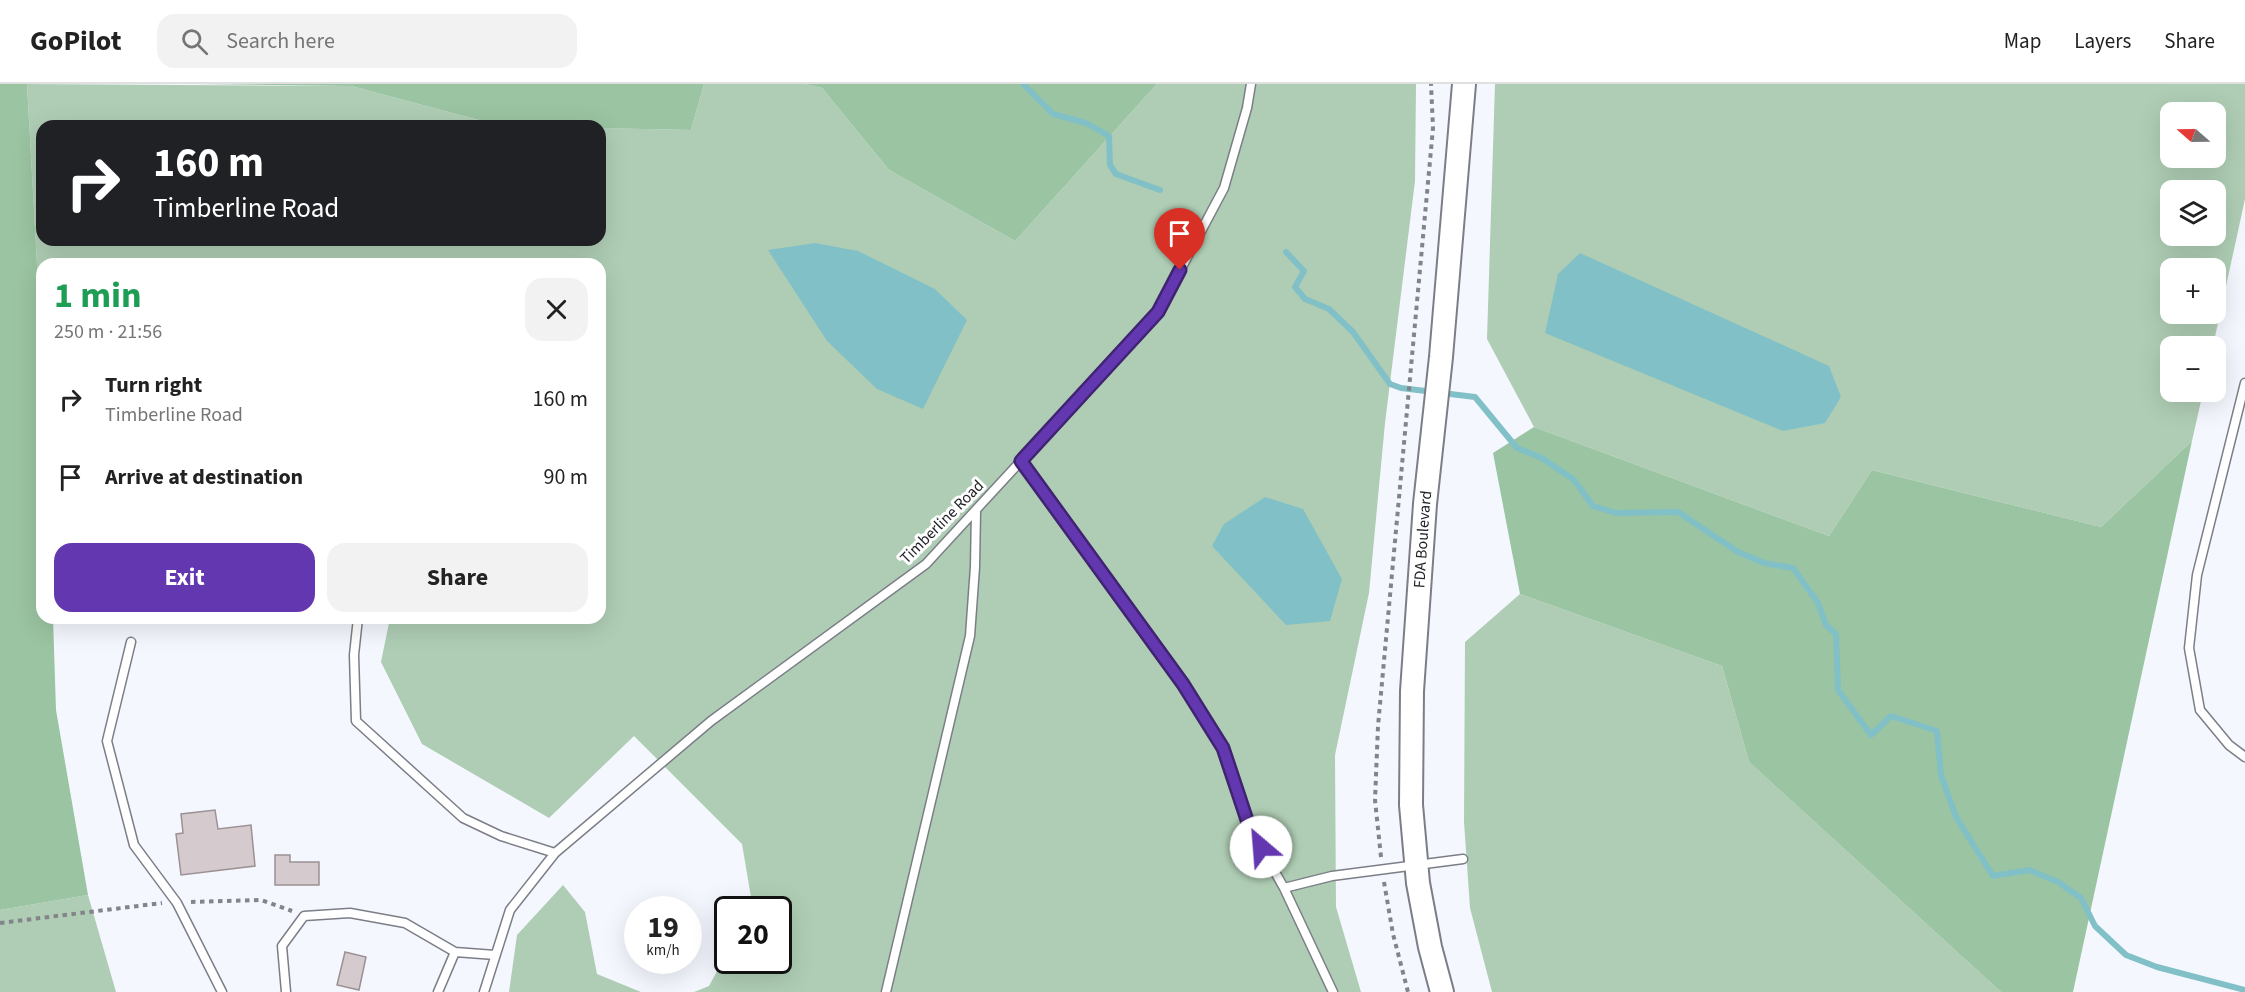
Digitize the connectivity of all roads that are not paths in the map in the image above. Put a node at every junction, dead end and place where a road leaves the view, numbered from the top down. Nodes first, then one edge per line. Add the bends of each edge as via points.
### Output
1 (1251, 84) edge
2 (1464, 84) edge
3 (2245, 383) edge
4 (1021, 461) junction
5 (976, 511) junction
6 (357, 624) edge
7 (131, 642) dead end
8 (2245, 757) edge
9 (555, 853) junction
10 (1463, 859) dead end
11 (1416, 865) junction
12 (1284, 888) junction
13 (455, 952) junction
14 (495, 955) junction
15 (222, 992) edge
16 (286, 992) edge
17 (438, 992) edge
18 (484, 992) edge
19 (886, 992) edge
20 (1333, 992) edge
21 (1442, 992) edge

1 - 4 lane, Timberline Road via 1224,188 1158,312
2 - 11 street, FDA Boulevard via 1425,504 1412,691 1411,805
3 - 8 lane via 2197,575 2189,648 2200,710 2229,745
4 - 5 lane, Timberline Road
4 - 12 lane via 1176,674 1223,748 1249,826
5 - 9 lane, Timberline Road via 926,564 711,722
5 - 19 lane via 970,636
6 - 9 lane via 356,721 463,818 501,836
7 - 15 lane via 107,741 134,845 177,903
9 - 14 lane, Timberline Road via 510,910
10 - 11 lane
11 - 12 lane via 1332,876
11 - 21 street, FDA Boulevard
12 - 20 lane
13 - 14 lane
13 - 16 lane via 405,923 351,913 304,916 282,946
13 - 17 lane
14 - 18 lane, Timberline Road

